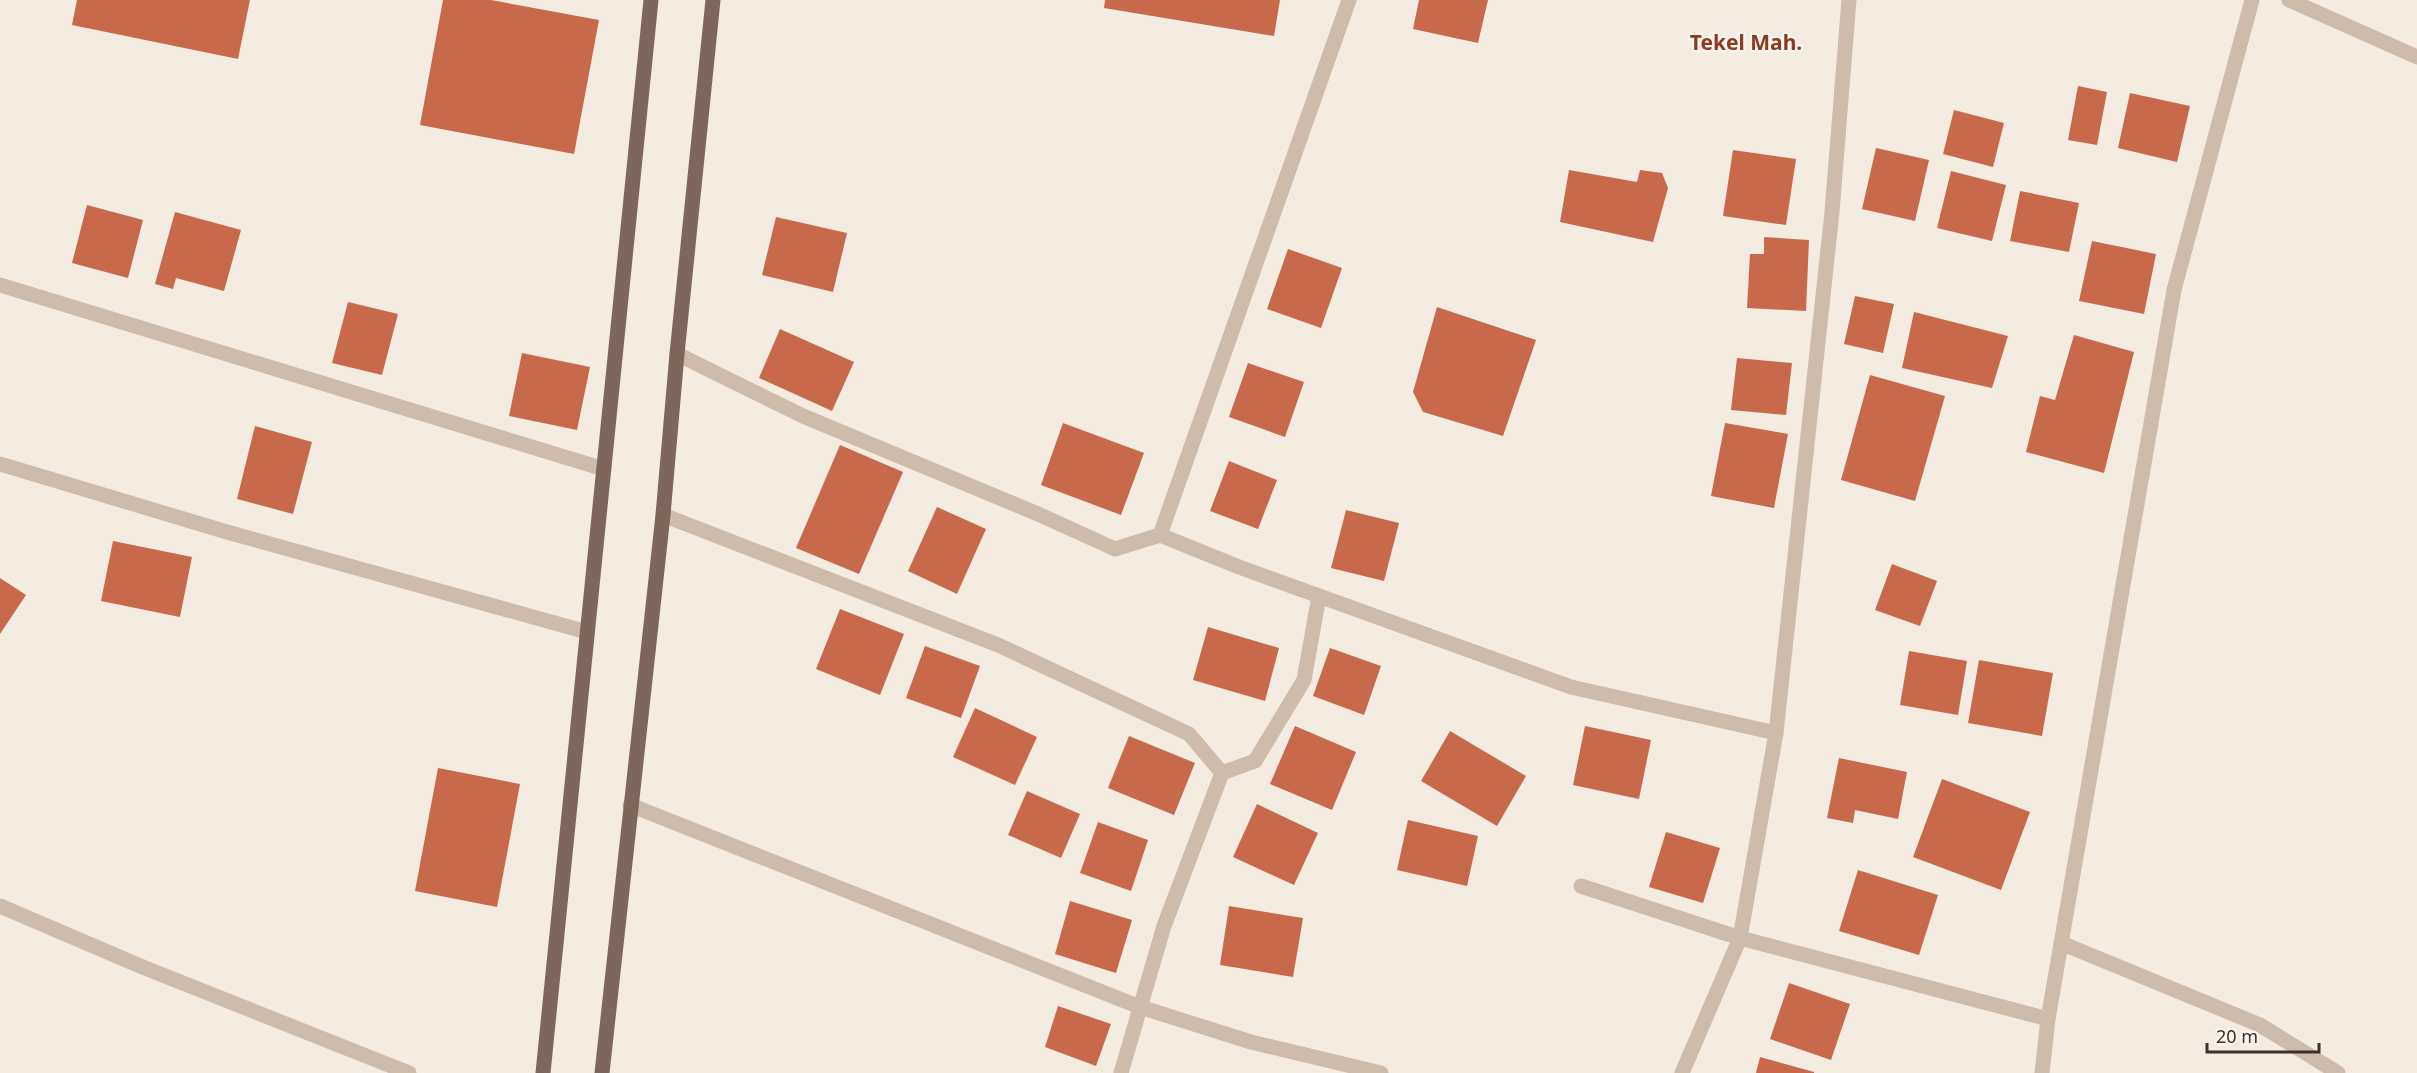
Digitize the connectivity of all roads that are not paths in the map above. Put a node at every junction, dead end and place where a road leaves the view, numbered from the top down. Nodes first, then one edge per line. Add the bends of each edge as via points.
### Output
1 (651, 0) edge
2 (713, 0) edge
3 (1349, 0) edge
4 (1849, 0) edge
5 (2252, 0) edge
6 (2289, 0) edge
7 (2417, 57) edge
8 (0, 285) edge
9 (677, 354) junction
10 (0, 464) edge
11 (604, 468) junction
12 (663, 515) junction
13 (1160, 535) junction
14 (1319, 596) junction
15 (587, 632) junction
16 (1776, 732) junction
17 (1222, 772) junction
18 (630, 805) junction
19 (1581, 886) dead end
20 (0, 906) edge
21 (1740, 938) junction
22 (2061, 943) junction
23 (1140, 1007) junction
24 (2048, 1019) junction
25 (409, 1073) edge
26 (543, 1073) edge
27 (602, 1073) edge
28 (1121, 1073) edge
29 (1381, 1073) edge
30 (1682, 1073) edge
31 (2042, 1073) edge
32 (2338, 1073) edge

1 - 11 main road
2 - 9 main road
3 - 13 street
4 - 16 street via 1832,212
5 - 22 street via 2174,290
6 - 7 street
8 - 11 street
9 - 12 main road
9 - 13 street via 804,416 1115,549
10 - 15 street
11 - 15 main road
12 - 17 street via 998,645 1190,734
12 - 18 main road
13 - 14 street
14 - 16 street via 1571,687
14 - 17 street via 1304,680 1255,761
15 - 26 main road
16 - 21 street
17 - 23 street via 1164,926
18 - 23 street
18 - 27 main road
19 - 21 street
20 - 25 street
21 - 24 street
21 - 30 street
22 - 24 street
22 - 32 street via 2260,1025
23 - 28 street
23 - 29 street via 1251,1042
24 - 31 street

